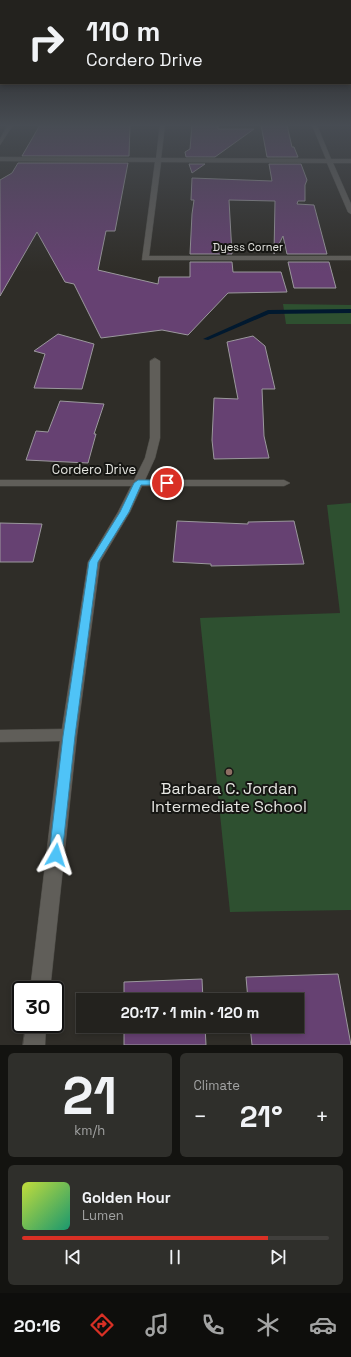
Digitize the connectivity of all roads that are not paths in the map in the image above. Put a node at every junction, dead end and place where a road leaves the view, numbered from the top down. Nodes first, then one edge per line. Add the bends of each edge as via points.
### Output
1 (158, 174) edge
2 (335, 174) edge
3 (351, 212) edge
4 (351, 258) edge
5 (156, 362) dead end
6 (0, 483) edge
7 (138, 483) junction
8 (284, 483) dead end
9 (0, 736) edge
10 (69, 736) junction
11 (41, 981) edge
12 (35, 1033) edge
13 (34, 1045) edge

1 - 4 street, Dyess Corner via 145,258
2 - 3 street
5 - 7 street via 155,438 150,458
6 - 7 street, Cordero Drive
7 - 8 street, Cordero Drive
7 - 10 street via 94,562
9 - 10 street
10 - 11 street
12 - 13 street

